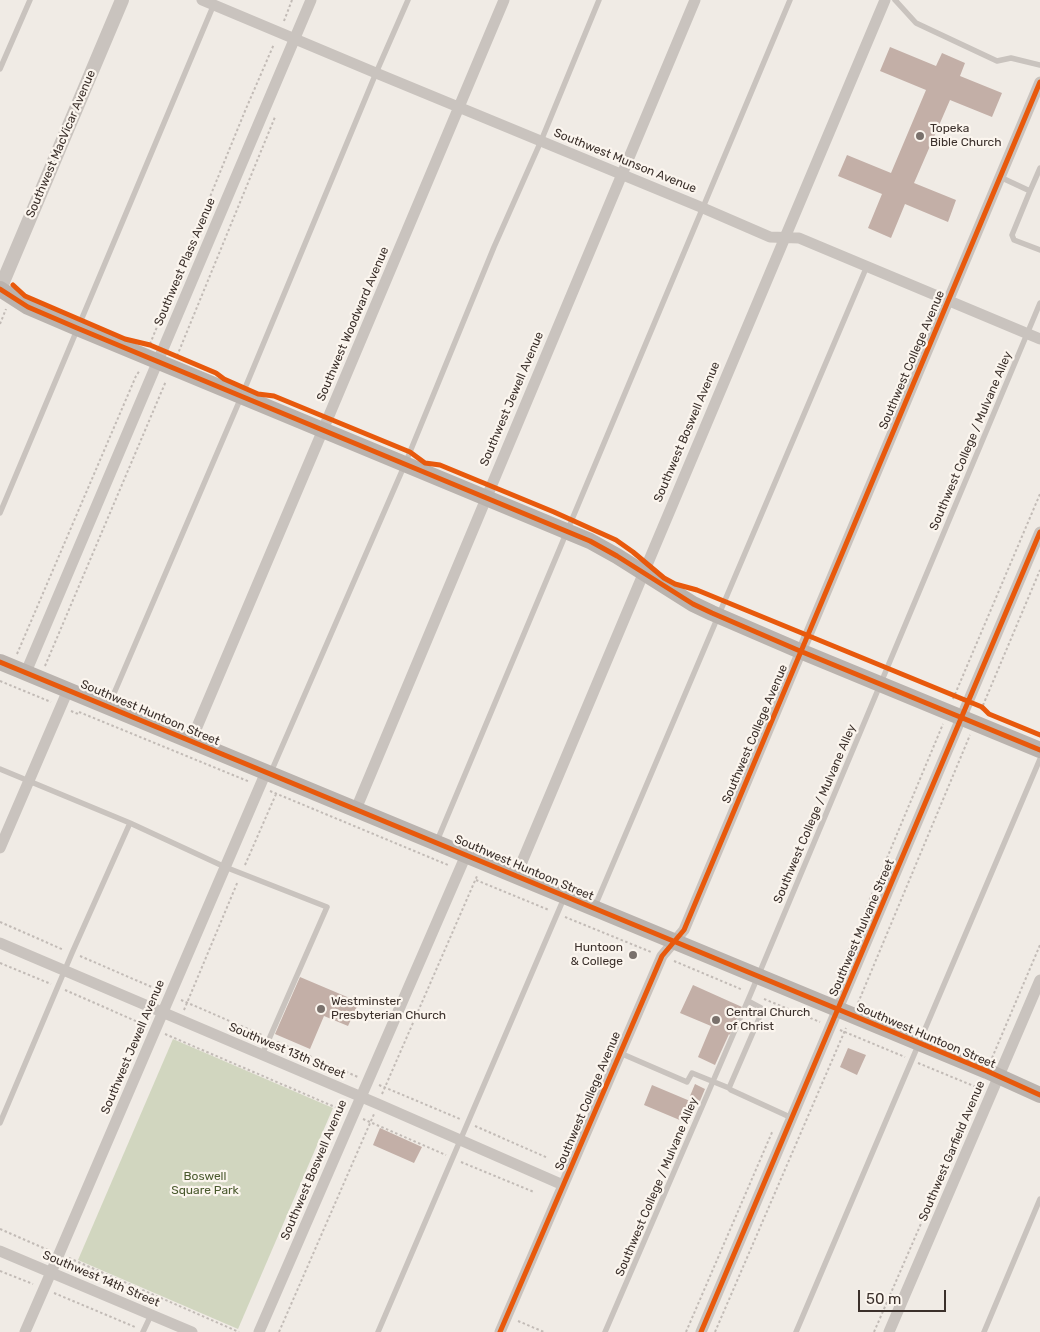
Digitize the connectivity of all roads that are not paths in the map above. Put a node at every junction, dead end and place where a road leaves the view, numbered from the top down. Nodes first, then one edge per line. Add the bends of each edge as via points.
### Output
1 (30, 0) edge
2 (122, 0) edge
3 (202, 0) edge
4 (311, 0) edge
5 (408, 0) edge
6 (504, 0) edge
7 (599, 0) edge
8 (695, 0) edge
9 (790, 0) edge
10 (885, 0) edge
11 (895, 0) edge
12 (214, 2) edge
13 (294, 40) junction
14 (1040, 64) edge
15 (0, 69) edge
16 (376, 73) junction
17 (1040, 82) edge
18 (459, 108) junction
19 (540, 141) junction
20 (1040, 168) edge
21 (622, 174) junction
22 (1000, 178) junction
23 (1030, 191) junction
24 (703, 208) junction
25 (784, 238) junction
26 (1040, 250) edge
27 (867, 266) junction
28 (0, 289) edge
29 (948, 300) junction
30 (1040, 303) edge
31 (77, 328) junction
32 (1027, 334) junction
33 (1040, 339) edge
34 (161, 355) junction
35 (241, 396) junction
36 (323, 430) junction
37 (405, 464) junction
38 (486, 497) junction
39 (0, 513) edge
40 (567, 532) junction
41 (1040, 532) edge
42 (643, 573) junction
43 (718, 616) junction
44 (800, 651) junction
45 (0, 662) edge
46 (26, 672) junction
47 (881, 684) junction
48 (68, 690) junction
49 (109, 707) junction
50 (968, 717) junction
51 (190, 741) junction
52 (1040, 750) edge
53 (1040, 759) edge
54 (0, 769) edge
55 (265, 777) junction
56 (29, 781) junction
57 (356, 809) junction
58 (130, 823) junction
59 (436, 843) junction
60 (0, 848) edge
61 (463, 862) junction
62 (225, 868) junction
63 (516, 876) junction
64 (565, 896) junction
65 (594, 908) junction
66 (674, 942) junction
67 (0, 943) edge
68 (64, 971) junction
69 (758, 976) junction
70 (1040, 980) edge
71 (748, 1001) junction
72 (839, 1010) junction
73 (162, 1013) junction
74 (919, 1044) junction
75 (620, 1053) junction
76 (262, 1054) junction
77 (992, 1074) junction
78 (713, 1082) junction
79 (729, 1088) junction
80 (1040, 1095) edge
81 (361, 1097) junction
82 (792, 1118) junction
83 (0, 1123) edge
84 (461, 1140) junction
85 (563, 1184) junction
86 (1040, 1199) edge
87 (0, 1251) edge
88 (51, 1273) junction
89 (151, 1315) junction
90 (143, 1331) edge
91 (25, 1332) edge
92 (192, 1332) edge
93 (259, 1332) edge
94 (378, 1332) edge
95 (500, 1332) edge
96 (606, 1332) edge
97 (703, 1332) edge
98 (796, 1332) edge
99 (889, 1332) edge
100 (984, 1332) edge

1 - 15 lane
2 - 28 street, Southwest MacVicar Avenue
3 - 12 street, Southwest Munson Avenue
4 - 13 street, Southwest Plass Avenue
5 - 16 lane
6 - 18 street, Southwest Woodward Avenue
7 - 19 lane
8 - 21 street, Southwest Jewell Avenue
9 - 24 lane
10 - 25 street, Southwest Boswell Avenue
11 - 14 lane via 916,23 996,61 1011,58
12 - 13 street, Southwest Munson Avenue
12 - 31 lane
13 - 16 street, Southwest Munson Avenue
13 - 34 street, Southwest Plass Avenue
16 - 18 street, Southwest Munson Avenue
16 - 35 lane
17 - 22 street, Southwest College Avenue
18 - 19 street, Southwest Munson Avenue
18 - 36 street, Southwest Woodward Avenue
19 - 21 street, Southwest Munson Avenue
19 - 37 lane
20 - 23 lane
21 - 24 street, Southwest Munson Avenue
21 - 38 street, Southwest Jewell Avenue
22 - 23 lane
22 - 29 street, Southwest College Avenue
23 - 26 lane via 1012,235 1014,240
24 - 25 street, Southwest Munson Avenue via 770,237
24 - 40 lane
25 - 27 street, Southwest Munson Avenue via 800,238
25 - 42 street, Southwest Boswell Avenue
27 - 29 street, Southwest Munson Avenue
27 - 43 lane
28 - 31 main road via 28,307
29 - 32 street, Southwest Munson Avenue
29 - 44 street, Southwest College Avenue
30 - 32 lane, Southwest College / Mulvane Alley
31 - 34 main road
31 - 39 lane
32 - 33 street, Southwest Munson Avenue
32 - 47 lane, Southwest College / Mulvane Alley
34 - 35 main road
34 - 46 street, Southwest Plass Avenue
35 - 36 main road
35 - 49 lane
36 - 37 main road
36 - 51 street, Southwest Woodward Avenue
37 - 38 main road
37 - 55 lane
38 - 40 main road
38 - 57 street, Southwest Jewell Avenue
40 - 42 main road via 602,548
40 - 59 lane
41 - 50 street, Southwest Mulvane Street via 968,702
42 - 43 main road
42 - 63 street, Southwest Boswell Avenue
43 - 44 main road
43 - 65 lane
44 - 47 main road
44 - 66 street, Southwest College Avenue via 684,930
45 - 46 main road, Southwest Huntoon Street
46 - 48 main road, Southwest Huntoon Street
47 - 50 main road
47 - 69 lane, Southwest College / Mulvane Alley
48 - 49 main road, Southwest Huntoon Street
48 - 56 street
49 - 51 main road, Southwest Huntoon Street
50 - 52 main road
50 - 72 street, Southwest Mulvane Street
51 - 55 main road, Southwest Huntoon Street
53 - 74 lane
54 - 56 lane
55 - 57 main road, Southwest Huntoon Street
55 - 62 street, Southwest Jewell Avenue
56 - 58 lane
56 - 60 street
57 - 59 main road, Southwest Huntoon Street
58 - 62 lane
58 - 68 lane
59 - 61 main road, Southwest Huntoon Street
61 - 63 main road, Southwest Huntoon Street via 483,862
61 - 81 street, Southwest Boswell Avenue
62 - 73 street, Southwest Jewell Avenue
62 - 76 lane via 328,907
63 - 64 main road, Southwest Huntoon Street
64 - 65 main road, Southwest Huntoon Street
64 - 84 lane
65 - 66 main road, Southwest Huntoon Street
66 - 69 main road, Southwest Huntoon Street
66 - 75 street, Southwest College Avenue via 662,956
67 - 68 street, Southwest 13th Street
68 - 73 street, Southwest 13th Street
68 - 83 lane
69 - 71 lane, Southwest College / Mulvane Alley
69 - 72 main road, Southwest Huntoon Street
70 - 77 street, Southwest Garfield Avenue
71 - 78 lane, Southwest College / Mulvane Alley
71 - 79 lane via 761,1008 761,1014
72 - 74 main road, Southwest Huntoon Street
72 - 82 street, Southwest Mulvane Street
73 - 76 street, Southwest 13th Street
73 - 88 street, Southwest Jewell Avenue
74 - 77 main road, Southwest Huntoon Street
74 - 98 lane
75 - 78 lane via 687,1082 692,1072
75 - 85 street, Southwest College Avenue
76 - 81 street, Southwest 13th Street
77 - 80 main road, Southwest Huntoon Street
77 - 99 street, Southwest Garfield Avenue
78 - 79 lane
78 - 96 lane, Southwest College / Mulvane Alley
79 - 82 lane
81 - 84 street, Southwest 13th Street
81 - 93 street, Southwest Boswell Avenue
82 - 97 street, Southwest Mulvane Street
84 - 85 street, Southwest 13th Street
84 - 94 lane
85 - 95 street, Southwest College Avenue
86 - 100 lane
87 - 88 street, Southwest 14th Street
88 - 89 street, Southwest 14th Street
88 - 91 street, Southwest Jewell Avenue
89 - 90 lane
89 - 92 street, Southwest 14th Street

